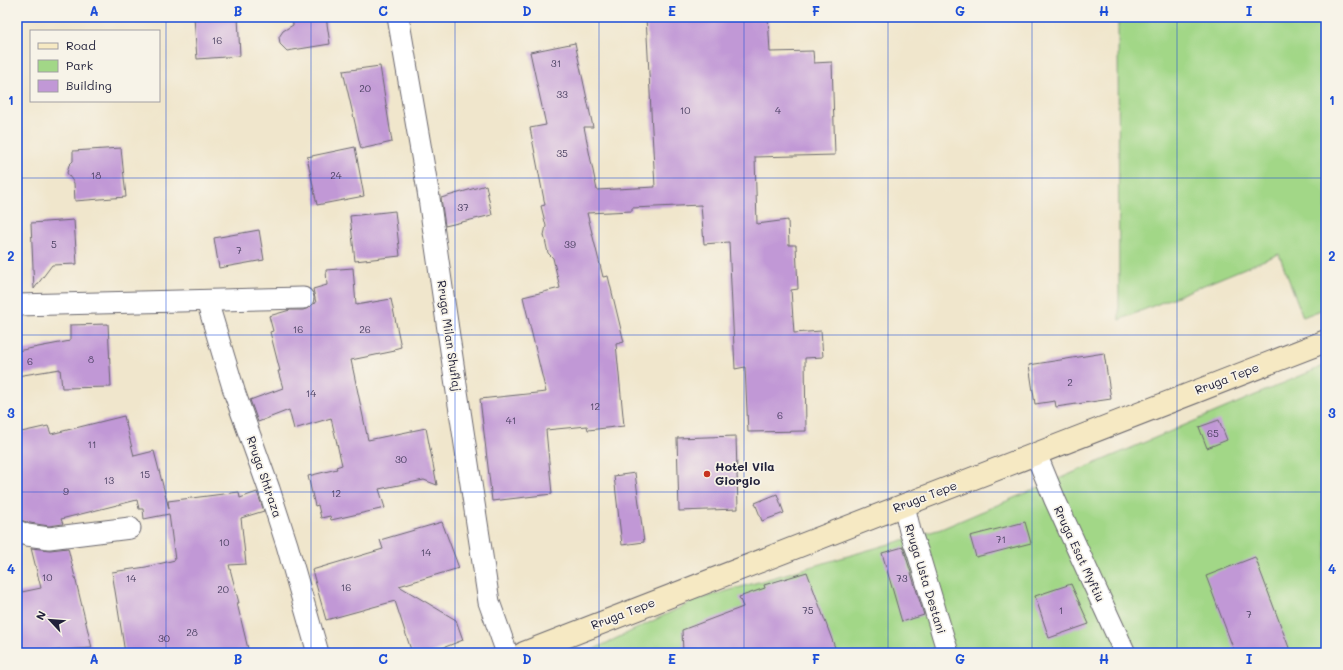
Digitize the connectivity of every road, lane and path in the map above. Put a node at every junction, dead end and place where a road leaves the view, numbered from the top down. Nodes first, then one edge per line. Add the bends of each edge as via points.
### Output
1 (398, 17) edge
2 (303, 298) dead end
3 (207, 301) junction
4 (17, 305) edge
5 (1326, 341) edge
6 (1036, 454) junction
7 (904, 505) junction
8 (130, 528) dead end
9 (17, 531) edge
10 (318, 653) edge
11 (507, 653) edge
12 (524, 653) edge
13 (948, 653) edge
14 (1125, 653) edge

1 - 11 street, Rruga Milan Shuflaj via 428,190 489,602
2 - 3 street
3 - 4 street
3 - 10 street, Rruga Shtraza via 235,394 287,545
5 - 6 main road, Rruga Tepe
6 - 7 main road, Rruga Tepe
6 - 14 street, Rruga Esat Myftiu via 1054,500
7 - 12 main road, Rruga Tepe
7 - 13 street, Rruga Usta Destani
8 - 9 street via 49,538

